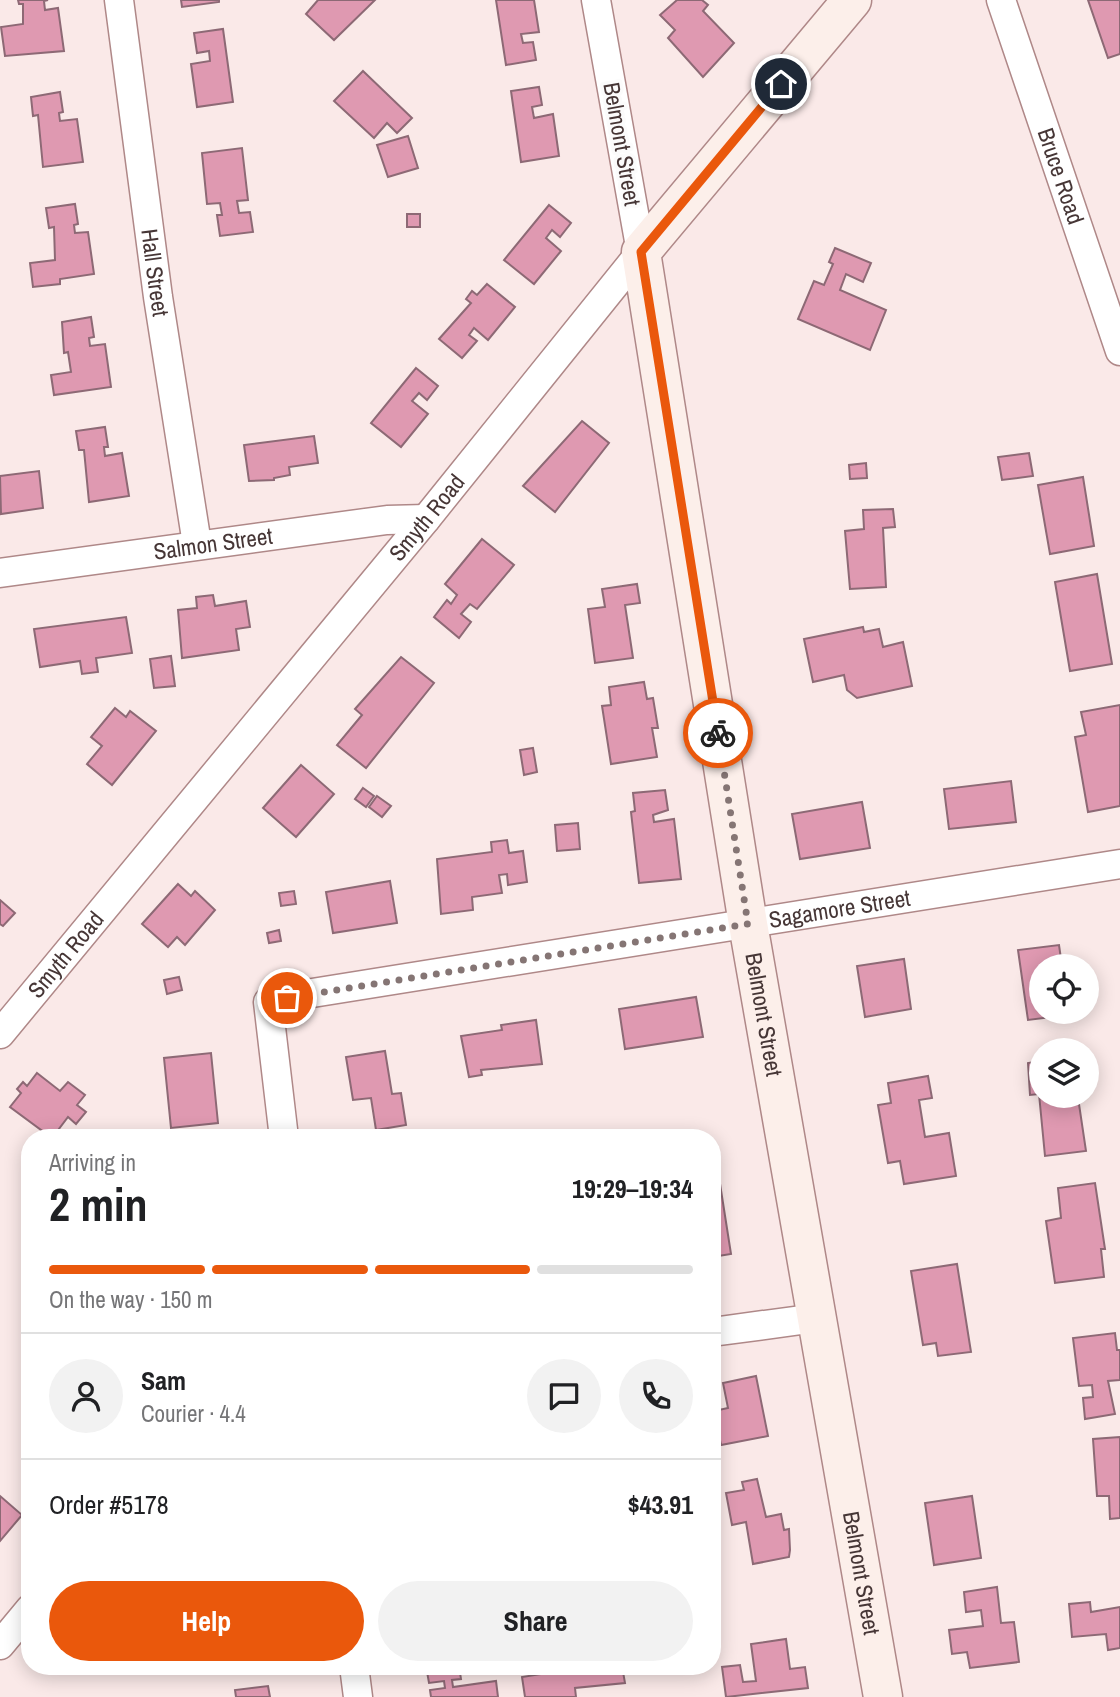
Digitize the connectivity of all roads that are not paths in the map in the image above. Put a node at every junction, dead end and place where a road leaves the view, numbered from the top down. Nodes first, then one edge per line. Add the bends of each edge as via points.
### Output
1 (118, 0) edge
2 (596, 0) edge
3 (852, 0) edge
4 (1001, 0) edge
5 (641, 252) junction
6 (1120, 351) edge
7 (426, 519) junction
8 (197, 544) junction
9 (0, 573) edge
10 (1120, 867) edge
11 (748, 924) junction
12 (0, 1034) edge
13 (283, 1129) edge
14 (816, 1318) junction
15 (721, 1331) edge
16 (21, 1620) edge
17 (0, 1645) edge
18 (355, 1675) edge
19 (358, 1697) edge
20 (883, 1697) edge

1 - 8 street, Hall Street
2 - 5 street, Belmont Street
3 - 5 street, Smyth Road
4 - 6 street, Bruce Road
5 - 7 street, Smyth Road
5 - 11 street, Belmont Street
7 - 8 street, Salmon Street
7 - 12 street, Smyth Road
8 - 9 street, Salmon Street
10 - 11 street, Sagamore Street
11 - 13 street, Sagamore Street via 268,1002
11 - 14 street, Belmont Street
14 - 15 street
14 - 20 street, Belmont Street
16 - 17 street
18 - 19 street

